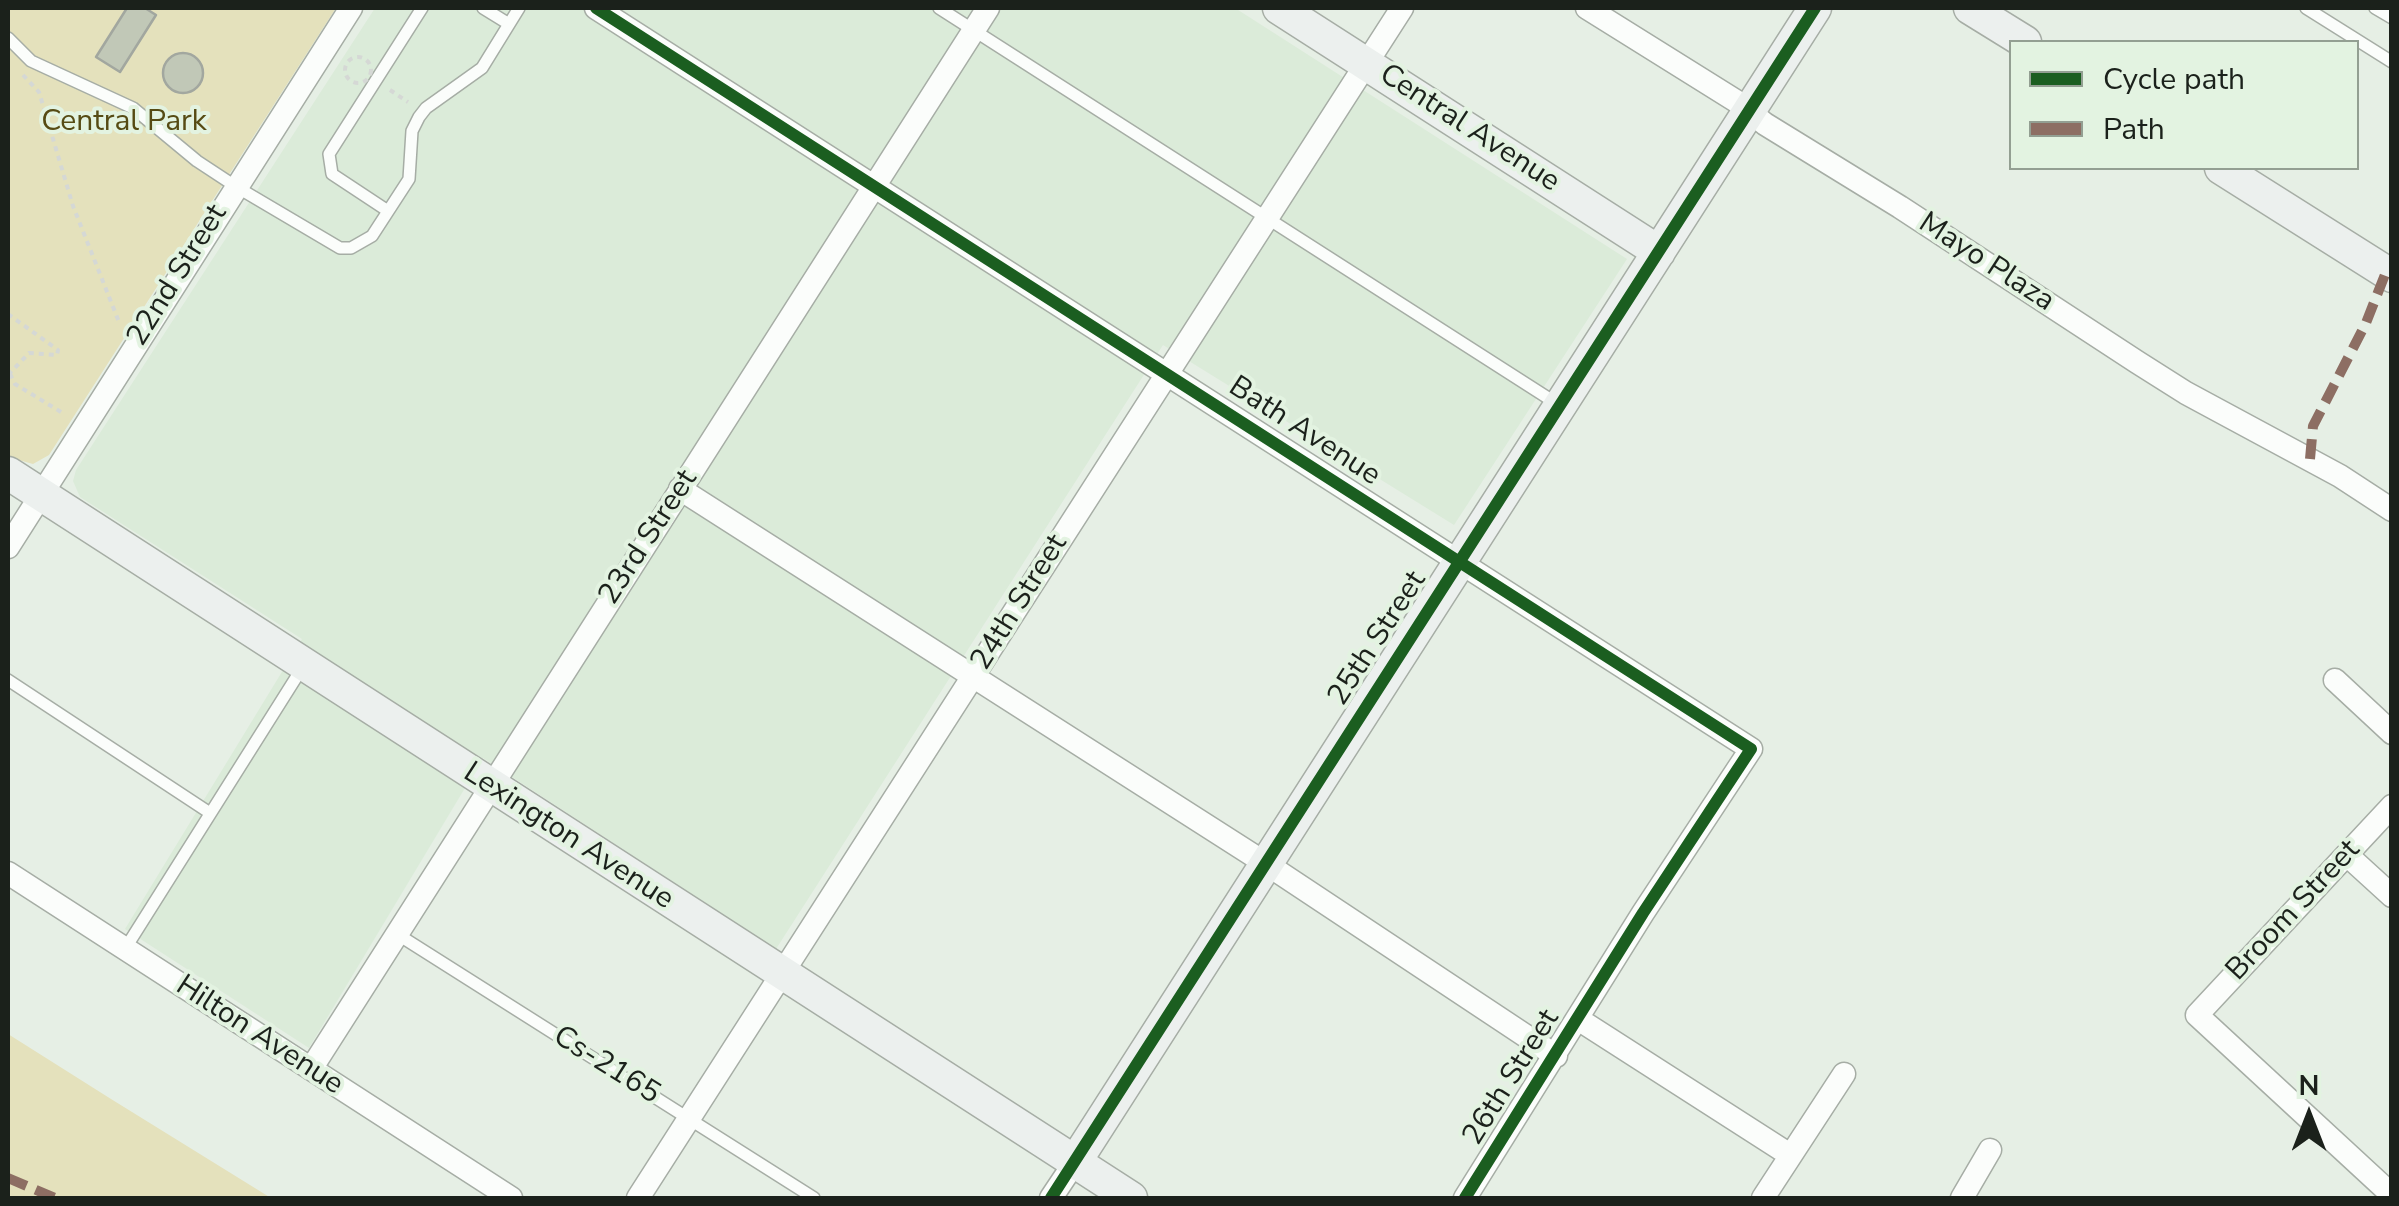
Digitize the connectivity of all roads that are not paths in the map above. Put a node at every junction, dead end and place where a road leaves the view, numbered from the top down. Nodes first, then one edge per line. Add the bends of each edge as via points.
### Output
1 (351, 8) edge
2 (422, 8) edge
3 (483, 8) edge
4 (519, 8) edge
5 (596, 8) edge
6 (940, 8) edge
7 (988, 8) edge
8 (1279, 8) edge
9 (1402, 8) edge
10 (1587, 8) edge
11 (1814, 8) edge
12 (1970, 8) edge
13 (2306, 8) edge
14 (2375, 8) edge
15 (2392, 18) edge
16 (509, 24) junction
17 (974, 30) junction
18 (8, 38) edge
19 (2022, 40) edge
20 (2357, 40) edge
21 (2359, 41) edge
22 (2392, 62) edge
23 (1366, 63) junction
24 (1748, 110) junction
25 (2224, 170) edge
26 (235, 186) junction
27 (874, 186) junction
28 (388, 211) junction
29 (1268, 218) junction
30 (1659, 252) junction
31 (2390, 270) edge
32 (1166, 374) junction
33 (1560, 405) junction
34 (8, 473) edge
35 (680, 489) junction
36 (40, 494) junction
37 (2392, 510) edge
38 (8, 547) edge
39 (1458, 560) junction
40 (304, 665) junction
41 (974, 676) junction
42 (8, 680) edge
43 (2335, 680) dead end
44 (2392, 733) edge
45 (490, 786) junction
46 (2392, 806) edge
47 (210, 814) junction
48 (2346, 854) junction
49 (1265, 862) junction
50 (8, 873) edge
51 (2392, 896) edge
52 (397, 934) junction
53 (124, 948) junction
54 (781, 975) junction
55 (1600, 983) joint
56 (1578, 1019) junction
57 (1556, 1056) junction
58 (310, 1069) junction
59 (1844, 1074) dead end
60 (690, 1119) junction
61 (1990, 1150) dead end
62 (1790, 1155) junction
63 (1074, 1162) junction
64 (2392, 1195) edge
65 (511, 1198) edge
66 (638, 1198) edge
67 (814, 1198) edge
68 (1051, 1198) edge
69 (1131, 1198) edge
70 (1465, 1198) edge
71 (1763, 1198) edge
72 (1962, 1198) edge

1 - 26 street, 22nd Street
2 - 28 lane via 329,154 332,174
3 - 16 lane
4 - 16 lane
5 - 27 street, Bath Avenue
6 - 17 lane
7 - 17 street, 23rd Street
8 - 23 street, Central Avenue
9 - 23 street, 24th Street
10 - 24 street, Mayo Plaza
11 - 24 street, 25th Street
12 - 19 street
13 - 20 lane
14 - 15 lane
16 - 28 lane via 482,68 419,117 412,172
17 - 27 street, 23rd Street
17 - 29 lane
18 - 26 lane via 31,62 133,108
21 - 22 lane
23 - 29 street, 24th Street
23 - 30 street, Central Avenue
24 - 30 street, 25th Street
24 - 37 street, Mayo Plaza via 2186,393
25 - 31 street
26 - 28 lane via 340,248 364,244
26 - 36 street, 22nd Street
27 - 32 street, Bath Avenue
27 - 35 street, 23rd Street
29 - 32 street, 24th Street
29 - 33 lane
30 - 33 street, 25th Street
32 - 39 street, Bath Avenue
32 - 41 street, 24th Street
33 - 39 street, 25th Street
34 - 36 street, Lexington Avenue
35 - 41 street
35 - 45 street, 23rd Street
36 - 38 street, 22nd Street
36 - 40 street, Lexington Avenue
39 - 49 street, 25th Street
39 - 55 street, Bath Avenue via 1751,749
40 - 45 street, Lexington Avenue
40 - 47 lane
41 - 49 street
41 - 54 street, 24th Street
42 - 47 lane
43 - 44 street
45 - 52 street, 23rd Street
45 - 54 street, Lexington Avenue
46 - 48 street, Broom Street
47 - 53 lane
48 - 51 street
48 - 64 street, Broom Street via 2197,1015
49 - 57 street
49 - 63 street, 25th Street
50 - 53 street, Hilton Avenue
52 - 58 street, 23rd Street
52 - 60 lane, Cs-2165
53 - 58 street, Hilton Avenue
54 - 60 street, 24th Street
54 - 63 street, Lexington Avenue
55 - 56 street, 26th Street
56 - 57 street, 26th Street
56 - 62 street
57 - 70 street, 26th Street
58 - 65 street, Hilton Avenue
59 - 62 street
60 - 66 street, 24th Street
60 - 67 lane, Cs-2165
61 - 72 street
62 - 71 street
63 - 68 street, 25th Street
63 - 69 street, Lexington Avenue

